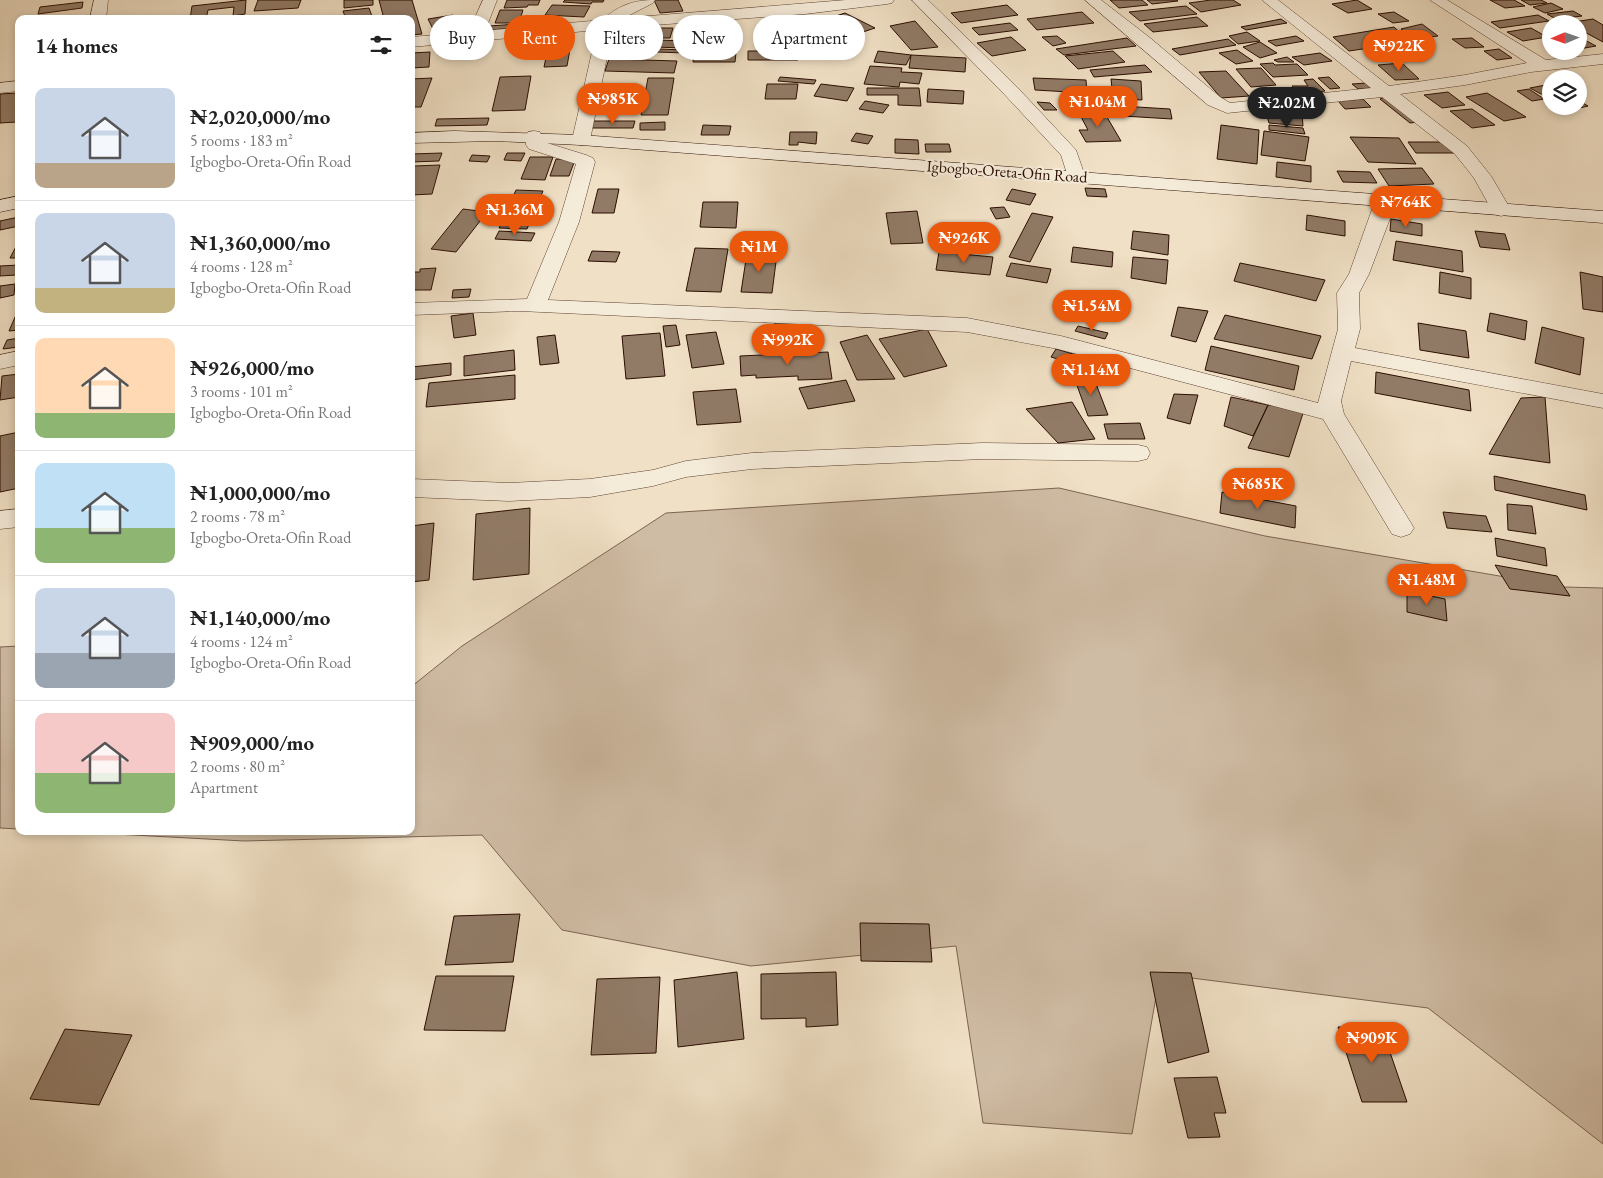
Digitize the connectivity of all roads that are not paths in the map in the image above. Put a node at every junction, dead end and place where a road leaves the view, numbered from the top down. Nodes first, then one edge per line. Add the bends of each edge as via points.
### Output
1 (102, 0) edge
2 (490, 0) edge
3 (648, 0) edge
4 (887, 0) edge
5 (920, 0) edge
6 (1092, 0) edge
7 (1268, 0) edge
8 (1437, 0) edge
9 (99, 15) edge
10 (488, 15) edge
11 (618, 15) edge
12 (663, 20) edge
13 (585, 26) edge
14 (494, 31) edge
15 (430, 41) edge
16 (415, 42) edge
17 (1603, 58) edge
18 (599, 60) edge
19 (1544, 66) junction
20 (15, 86) edge
21 (0, 88) edge
22 (1386, 91) junction
23 (534, 136) junction
24 (415, 138) edge
25 (581, 140) junction
26 (1076, 176) junction
27 (1385, 201) junction
28 (15, 203) edge
29 (0, 206) edge
30 (1501, 210) junction
31 (1603, 218) edge
32 (535, 306) junction
33 (415, 308) edge
34 (1342, 353) junction
35 (15, 359) edge
36 (0, 362) edge
37 (1603, 401) edge
38 (1332, 414) junction
39 (1138, 453) dead end
40 (415, 488) edge
41 (15, 518) edge
42 (0, 520) edge
43 (1401, 528) dead end

1 - 9 street
2 - 10 street
3 - 11 street
4 - 12 street
5 - 26 street via 1070,154
6 - 22 street via 1227,108
7 - 22 street
8 - 19 street
13 - 14 street
15 - 16 street
17 - 19 street
18 - 25 street
19 - 22 street
20 - 21 street
22 - 30 street via 1461,150 1482,176
23 - 24 street, Igbogbo-Oreta-Ofin Road
23 - 25 street, Igbogbo-Oreta-Ofin Road
23 - 32 street via 536,145 547,152 573,155 586,162 569,222
25 - 26 street, Igbogbo-Oreta-Ofin Road
26 - 27 street, Igbogbo-Oreta-Ofin Road
27 - 30 street, Igbogbo-Oreta-Ofin Road
27 - 34 street via 1359,274 1348,293 1349,328
28 - 29 street
30 - 31 street, Igbogbo-Oreta-Ofin Road
32 - 33 street
32 - 38 street via 967,325 1061,343
34 - 37 street
34 - 38 street via 1330,401
35 - 36 street
38 - 43 street
39 - 40 street via 983,451 752,461 686,469 590,488 509,492
41 - 42 street

